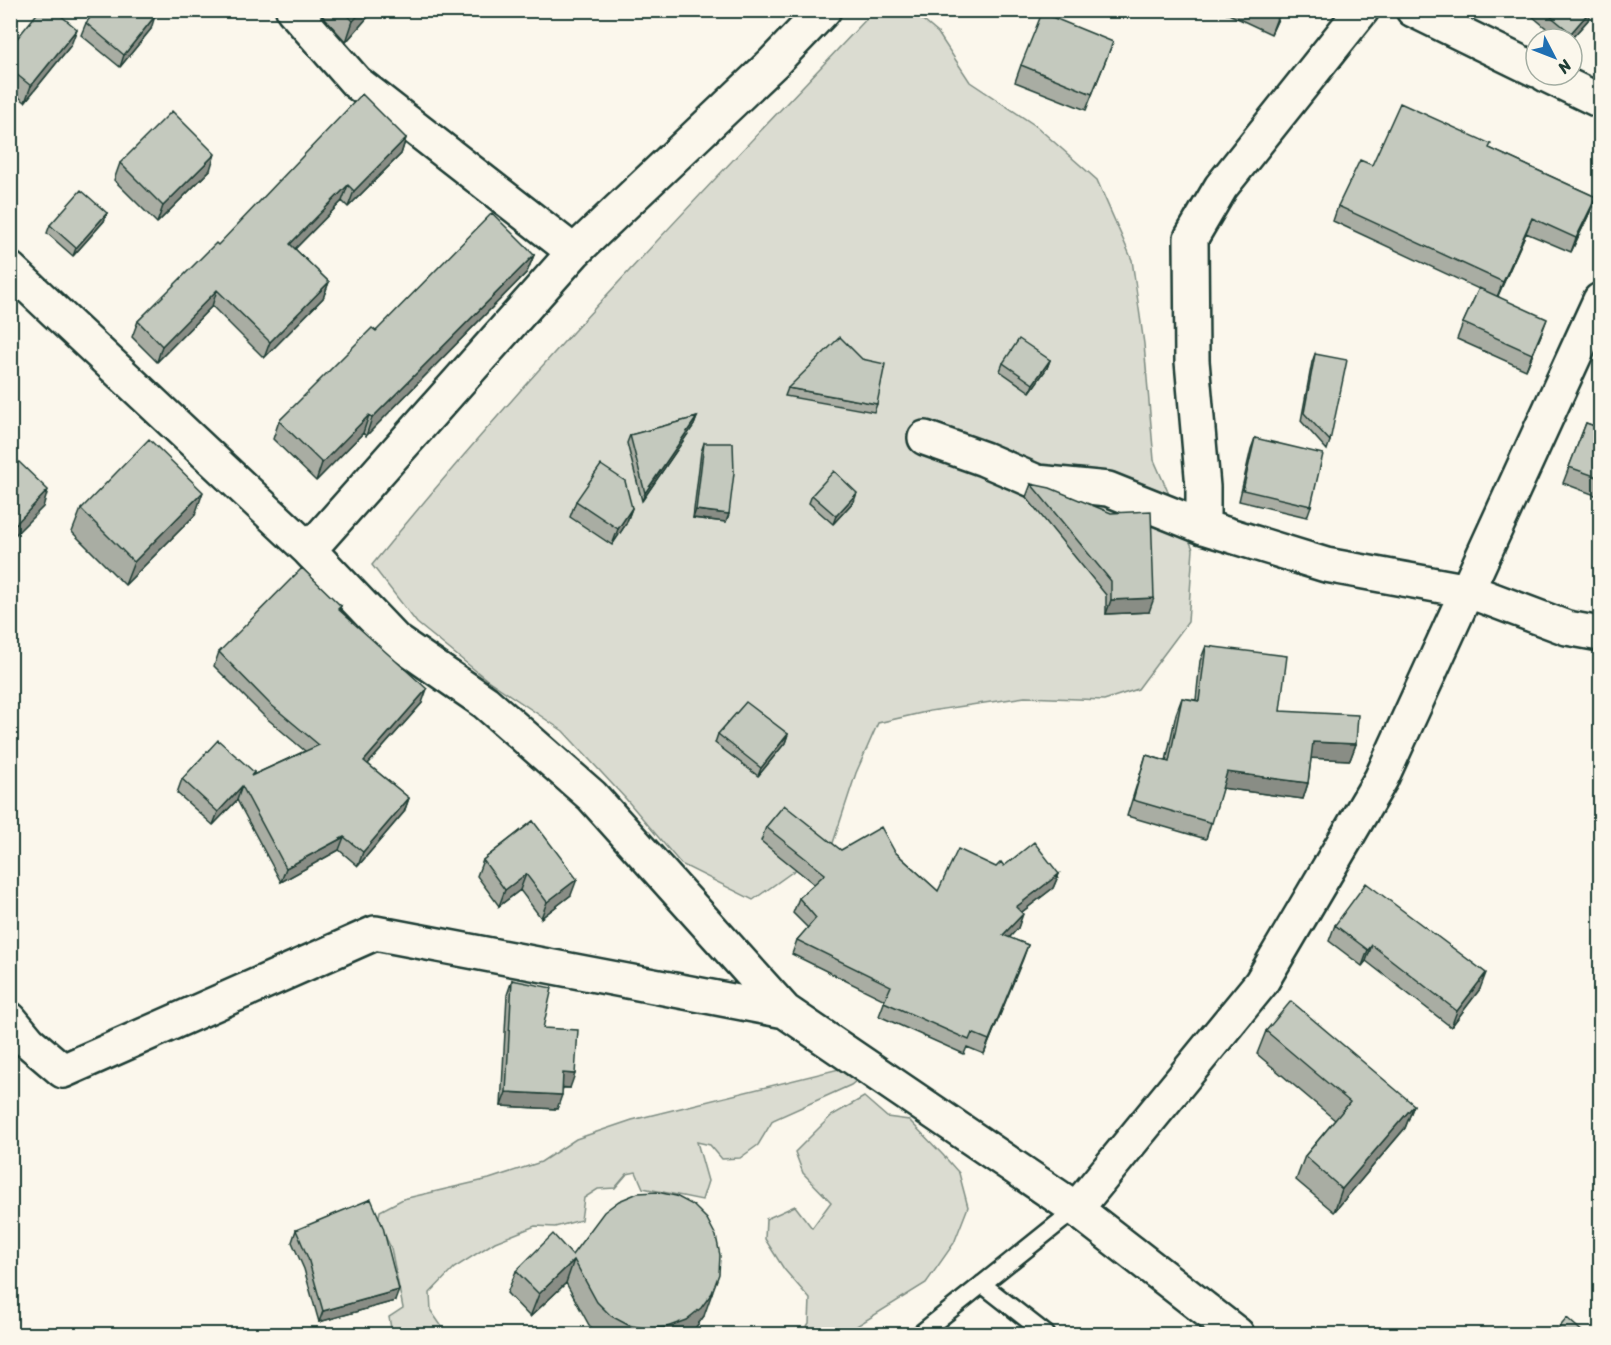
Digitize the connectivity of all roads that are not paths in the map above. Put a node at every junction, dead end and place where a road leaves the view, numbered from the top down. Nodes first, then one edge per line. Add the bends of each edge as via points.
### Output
1 (293, 10) edge
2 (824, 10) edge
3 (1362, 10) edge
4 (1413, 10) edge
5 (1524, 64) edge
6 (1571, 87) edge
7 (1600, 101) edge
8 (573, 252) junction
9 (10, 269) edge
10 (1600, 300) edge
11 (925, 438) dead end
12 (1203, 527) junction
13 (309, 550) junction
14 (1469, 591) junction
15 (1600, 634) edge
16 (785, 1011) junction
17 (10, 1019) edge
18 (1076, 1209) junction
19 (982, 1284) junction
20 (920, 1335) edge
21 (1046, 1335) edge
22 (1237, 1335) edge

1 - 8 street via 356,82
2 - 8 street
3 - 12 street via 1221,187 1191,238 1192,361
4 - 5 street
6 - 7 street
8 - 13 street
9 - 13 street
10 - 14 street
11 - 12 street via 1037,482 1108,489
12 - 14 street via 1326,566
13 - 16 street via 395,640 486,702 592,796
14 - 15 street via 1567,628
14 - 18 street via 1381,779 1261,983
16 - 17 street via 375,933 63,1071 29,1042
16 - 18 street
18 - 19 lane
18 - 22 street
19 - 20 lane
19 - 21 lane

